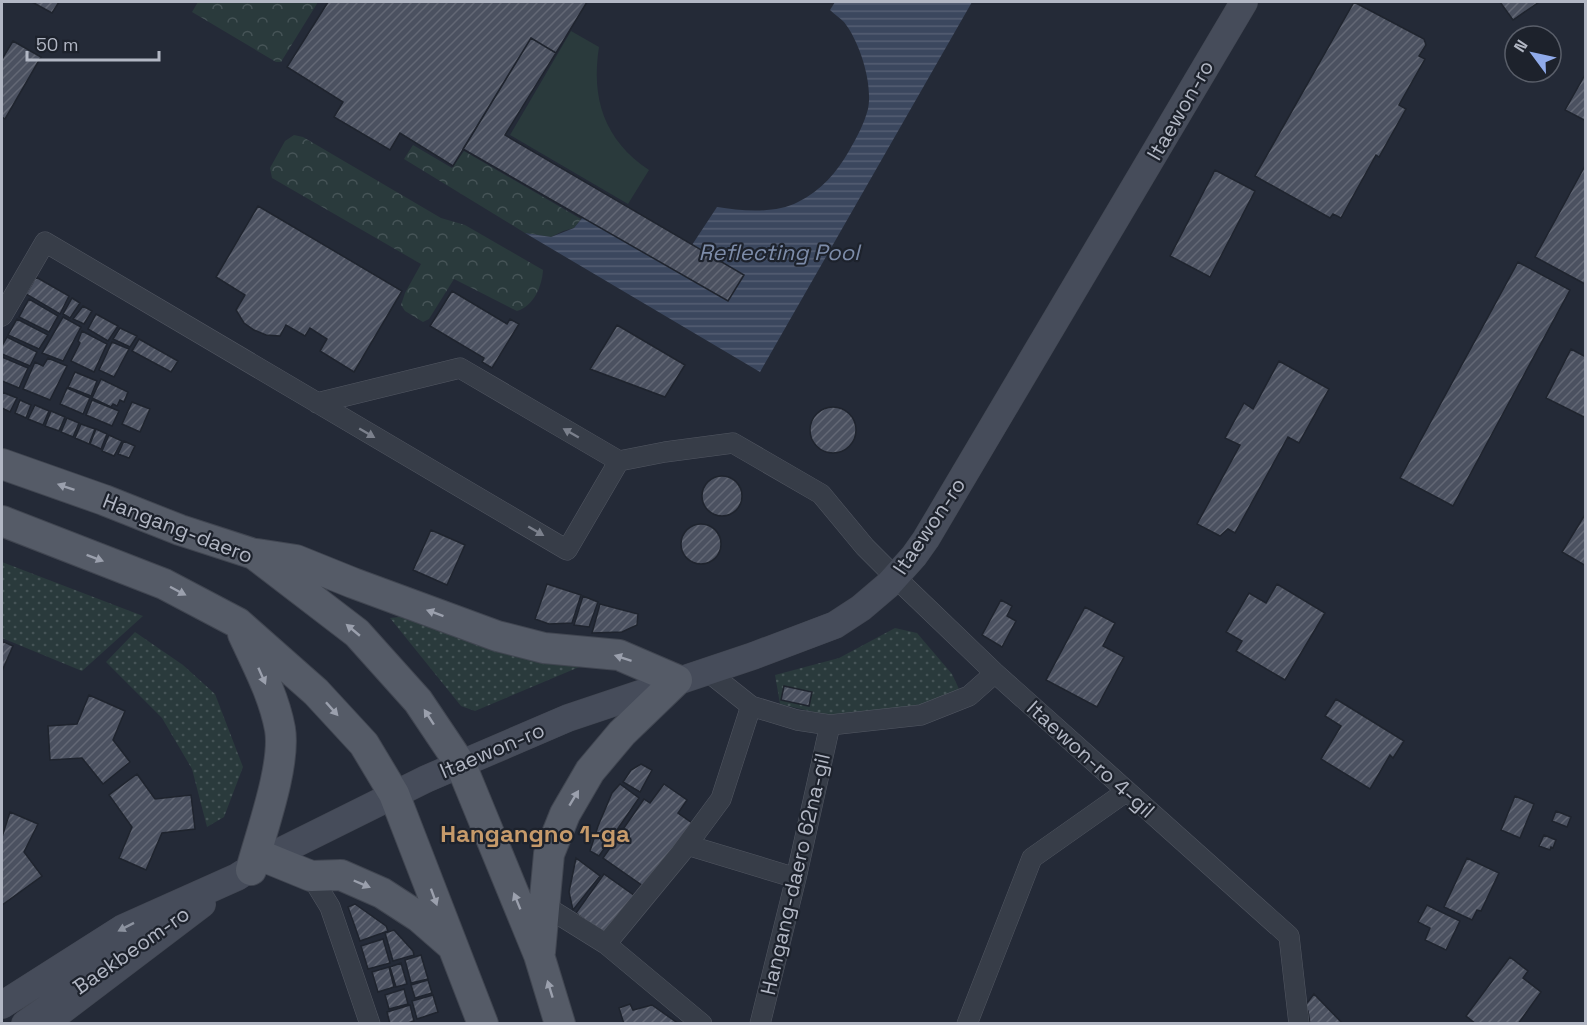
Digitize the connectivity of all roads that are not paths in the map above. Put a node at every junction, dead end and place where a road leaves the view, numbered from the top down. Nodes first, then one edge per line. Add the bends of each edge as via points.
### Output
1 (1244, 2) edge
2 (2, 316) edge
3 (317, 403) junction
4 (619, 461) junction
5 (2, 464) edge
6 (2, 521) edge
7 (254, 554) junction
8 (896, 578) junction
9 (238, 623) junction
10 (707, 671) junction
11 (995, 673) junction
12 (677, 680) junction
13 (751, 706) junction
14 (830, 725) junction
15 (461, 765) junction
16 (1127, 791) junction
17 (394, 794) junction
18 (687, 845) junction
19 (252, 868) junction
20 (310, 876) junction
21 (796, 878) junction
22 (545, 906) junction
23 (606, 944) junction
24 (451, 945) junction
25 (539, 955) junction
26 (2, 1005) edge
27 (60, 1014) edge
28 (25, 1023) edge
29 (370, 1023) edge
30 (483, 1023) edge
31 (560, 1023) edge
32 (702, 1023) edge
33 (760, 1023) edge
34 (967, 1023) edge
35 (1299, 1023) edge

1 - 8 main road, Itaewon-ro via 926,539
2 - 3 street via 45,242
4 -> 3 street via 460,368
3 -> 4 street via 567,550
4 - 8 street, Itaewon-ro 4-gil via 733,443 821,494
7 -> 5 main road, Hangang-daero
6 -> 9 main road via 164,584
12 -> 7 main road via 619,655 566,652 496,636 296,560
15 -> 7 main road, Hangang-daero via 418,701 357,633
8 - 10 main road, Itaewon-ro via 835,625
8 - 11 street, Itaewon-ro 4-gil
9 -> 17 main road via 316,692 364,744
9 -> 19 main road via 271,695 280,731 279,769
10 - 12 main road, Itaewon-ro
10 - 13 street
11 - 14 street via 969,696 921,715
11 - 16 street, Itaewon-ro 4-gil
12 - 15 main road, Itaewon-ro via 568,718
22 -> 12 main road via 549,854 565,814 590,771 622,733
13 - 14 street
13 - 18 street via 721,799
14 - 21 street, Hangang-daero 62na-gil
15 - 17 main road, Itaewon-ro
25 -> 15 main road, Hangang-daero
16 - 34 street via 1032,858
16 - 35 street, Itaewon-ro 4-gil via 1289,936
17 - 19 main road
17 -> 24 main road
18 - 21 street
18 - 23 street
19 - 20 main road
19 -> 26 main road via 123,928
19 - 27 main road, Baekbeom-ro via 192,934
20 -> 24 main road via 341,875 382,893 419,917
20 - 29 street via 330,907
21 - 33 street, Hangang-daero 62na-gil
22 - 23 street
22 - 25 main road
23 - 32 street
24 - 30 main road
31 -> 25 main road, Hangang-daero
27 - 28 main road, Baekbeom-ro

